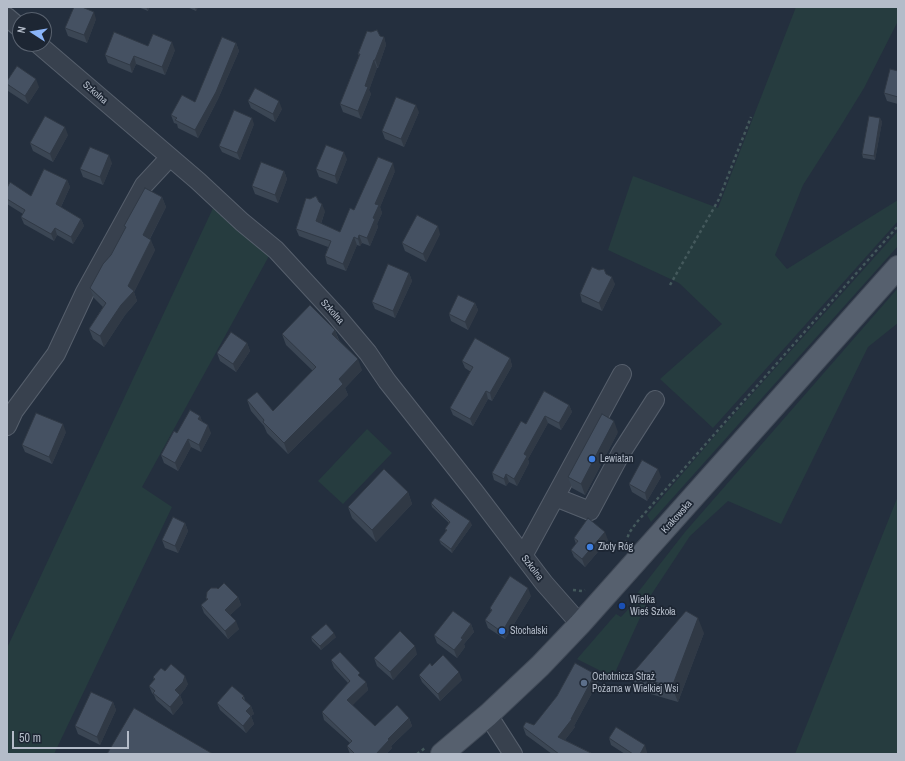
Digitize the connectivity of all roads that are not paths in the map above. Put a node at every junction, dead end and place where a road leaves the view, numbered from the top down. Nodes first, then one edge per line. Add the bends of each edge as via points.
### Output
1 (47, 52) edge
2 (170, 157) junction
3 (898, 267) edge
4 (622, 374) dead end
5 (655, 400) dead end
6 (7, 426) edge
7 (555, 497) junction
8 (523, 556) junction
9 (580, 624) junction
10 (488, 715) junction
11 (436, 750) edge
12 (513, 754) edge

1 - 2 street, Szkolna
2 - 6 street via 144,185 85,292 56,354 14,411
2 - 8 street, Szkolna via 276,250 336,315
3 - 9 main road, Krakowska
4 - 7 street
5 - 7 street via 621,453 590,511
7 - 8 street
8 - 9 street, Szkolna
9 - 10 main road, Krakowska
10 - 11 main road, Krakowska
10 - 12 street

